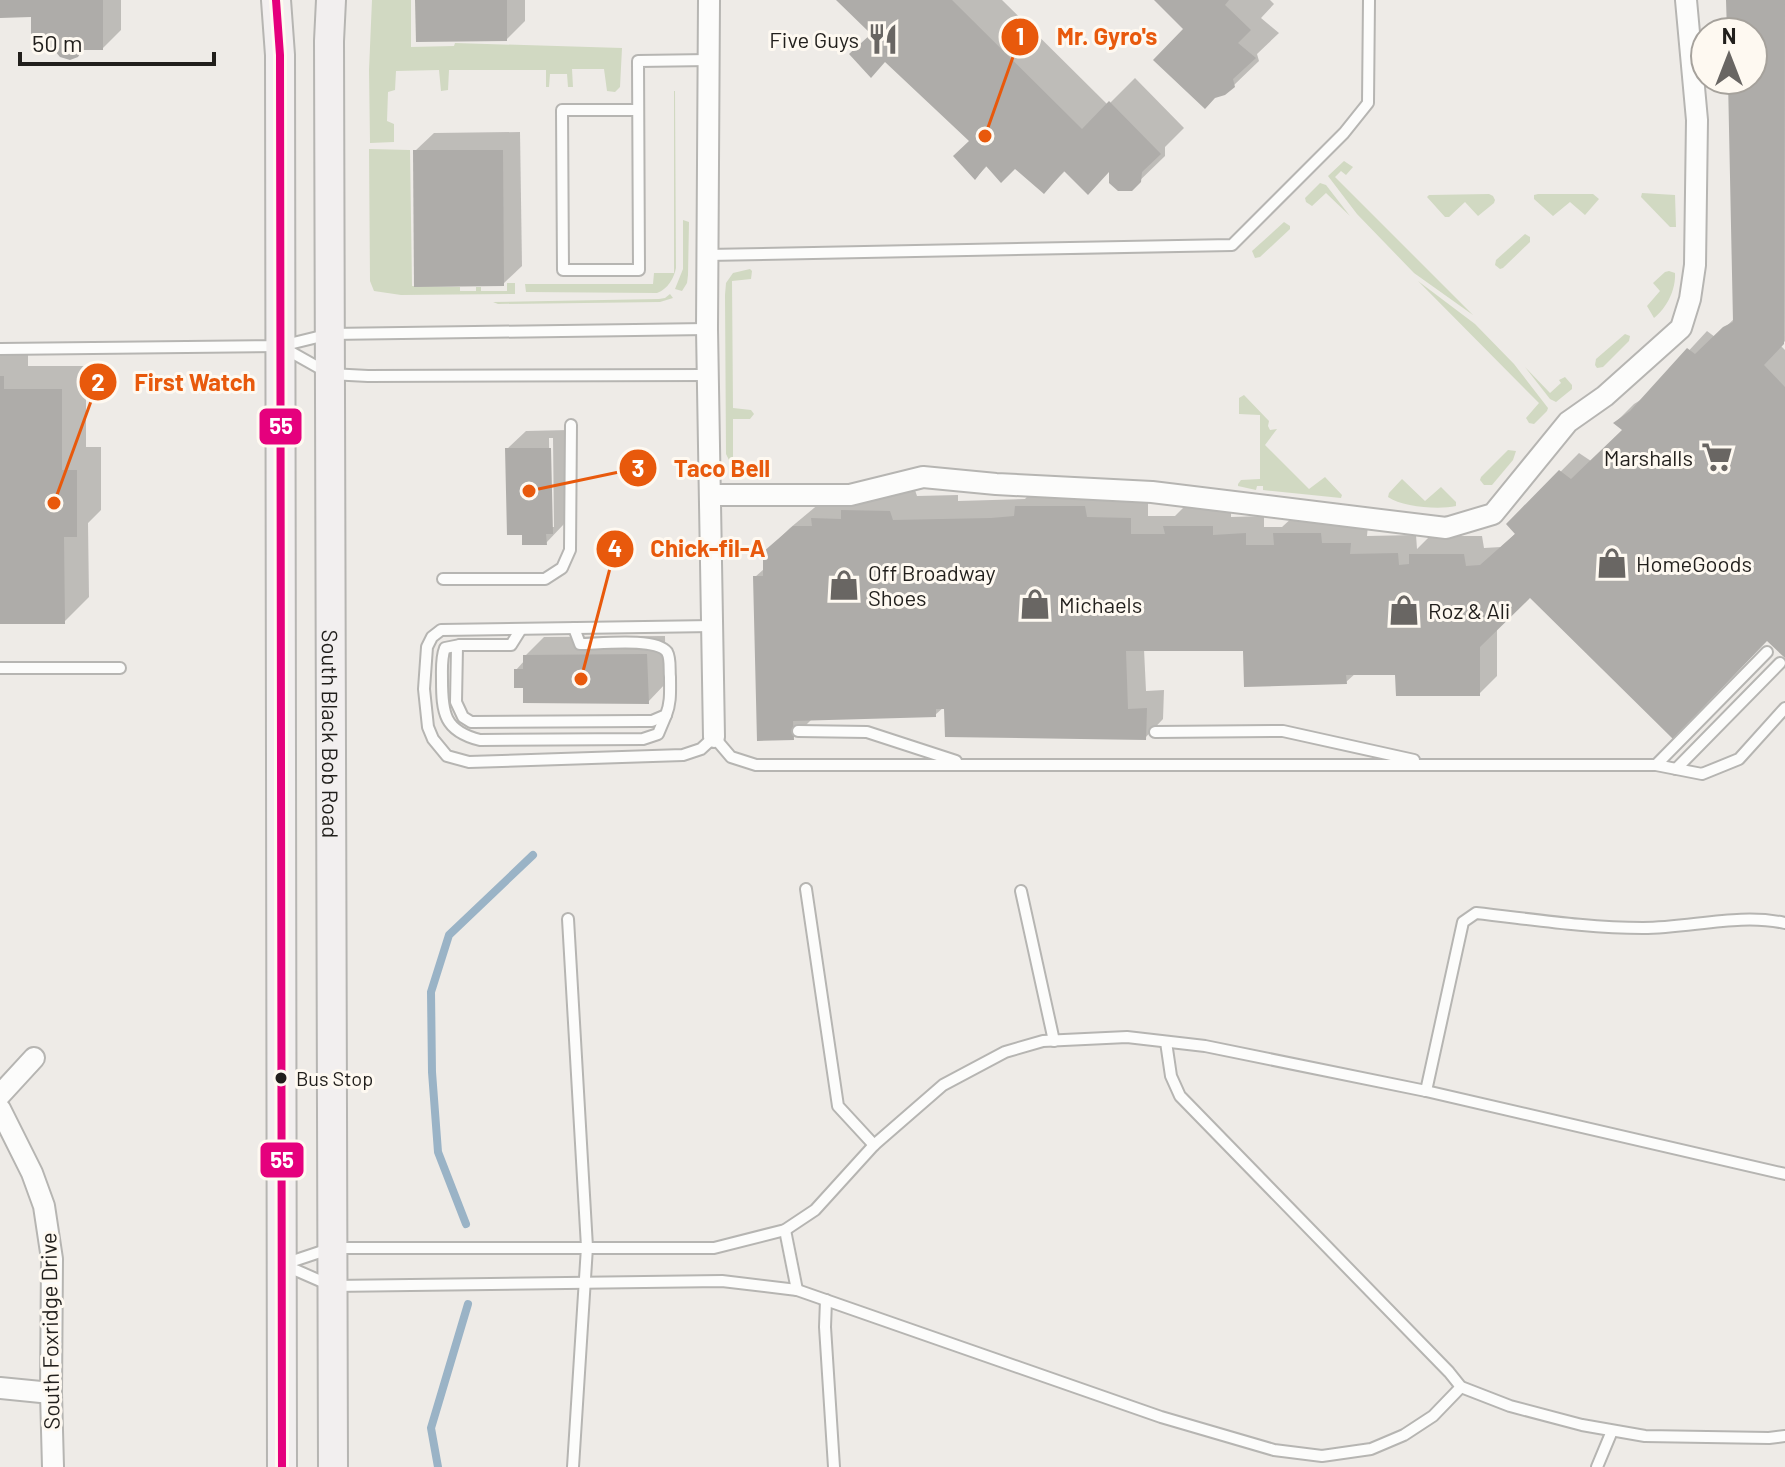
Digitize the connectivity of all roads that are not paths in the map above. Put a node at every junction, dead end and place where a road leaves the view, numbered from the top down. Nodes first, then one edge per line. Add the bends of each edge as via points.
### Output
1 (276, 0) edge
2 (331, 0) edge
3 (709, 0) edge
4 (1369, 0) edge
5 (1686, 0) edge
6 (709, 60) junction
7 (638, 110) junction
8 (707, 255) junction
9 (707, 329) junction
10 (330, 334) junction
11 (281, 346) junction
12 (0, 349) edge
13 (330, 374) junction
14 (708, 375) junction
15 (571, 425) dead end
16 (710, 495) junction
17 (443, 579) dead end
18 (713, 626) junction
19 (574, 628) junction
20 (521, 629) junction
21 (460, 645) junction
22 (1767, 652) dead end
23 (1780, 663) dead end
24 (0, 668) edge
25 (120, 668) dead end
26 (1785, 708) edge
27 (666, 715) junction
28 (798, 731) dead end
29 (1155, 732) dead end
30 (714, 737) junction
31 (965, 765) junction
32 (1434, 765) junction
33 (1656, 765) junction
34 (1676, 769) junction
35 (806, 889) dead end
36 (1021, 891) dead end
37 (568, 919) dead end
38 (1785, 923) edge
39 (1054, 1041) junction
40 (1166, 1042) junction
41 (34, 1058) dead end
42 (1426, 1091) junction
43 (0, 1095) edge
44 (0, 1109) edge
45 (874, 1145) junction
46 (1785, 1174) edge
47 (785, 1230) junction
48 (587, 1247) junction
49 (332, 1248) junction
50 (282, 1264) junction
51 (586, 1282) junction
52 (332, 1286) junction
53 (797, 1290) junction
54 (826, 1300) junction
55 (1461, 1387) junction
56 (0, 1388) edge
57 (51, 1393) junction
58 (1612, 1431) junction
59 (1785, 1436) edge
60 (53, 1467) edge
61 (282, 1467) edge
62 (333, 1467) edge
63 (573, 1467) edge
64 (834, 1467) edge
65 (1597, 1467) edge

1 - 11 main road
2 - 10 main road, South Black Bob Road
3 - 6 street
4 - 8 lane via 1368,103 1232,245
5 - 16 street via 1697,120 1695,265 1681,328 1568,422 1493,514 1446,528 1152,492 923,477 850,495
6 - 7 lane via 638,61
6 - 8 street
7 - 7 lane via 639,270 563,270 562,110
8 - 9 street
9 - 10 lane
9 - 14 street
10 - 11 lane
10 - 13 main road, South Black Bob Road
11 - 12 lane
11 - 13 lane
11 - 50 main road
13 - 14 lane
13 - 49 main road, South Black Bob Road
14 - 16 street
15 - 17 lane via 570,550 562,568 545,579
16 - 18 street
18 - 19 lane
18 - 30 street
19 - 20 lane
19 - 27 lane via 580,644 643,643 666,651
20 - 21 lane via 511,645
20 - 30 lane via 441,630 432,637 425,704 433,739 447,756 469,762 683,755
21 - 27 lane via 456,702 471,722 652,721
21 - 27 lane via 445,648 442,656 442,705 448,721 469,737 643,739 658,734
22 - 33 lane
23 - 34 lane
24 - 25 lane
26 - 34 lane via 1739,759 1702,774
28 - 31 lane via 867,732
29 - 32 lane via 1283,731
30 - 31 lane via 731,757 756,765
31 - 32 lane
32 - 33 lane
33 - 34 lane
35 - 45 lane via 838,1106
36 - 39 lane
37 - 48 lane
38 - 42 lane via 1747,920 1645,928 1476,913 1463,922
39 - 40 lane via 1127,1037
39 - 45 lane via 1005,1052 943,1085
40 - 42 lane
40 - 55 lane via 1180,1096
41 - 43 street
42 - 46 lane
44 - 57 street, South Foxridge Drive via 44,1206 52,1259
45 - 47 lane via 815,1210
47 - 48 lane via 714,1248
47 - 53 lane
48 - 49 lane
48 - 51 lane
49 - 50 lane
49 - 52 main road, South Black Bob Road
50 - 52 lane
50 - 61 main road
51 - 52 lane
51 - 53 lane via 722,1281
51 - 63 lane
52 - 62 main road, South Black Bob Road
53 - 54 lane
54 - 55 lane via 1161,1417 1274,1450 1322,1456 1371,1449 1433,1416
54 - 64 lane
55 - 58 lane via 1510,1406
56 - 57 street
57 - 60 street, South Foxridge Drive
58 - 59 lane via 1658,1437
58 - 65 lane

